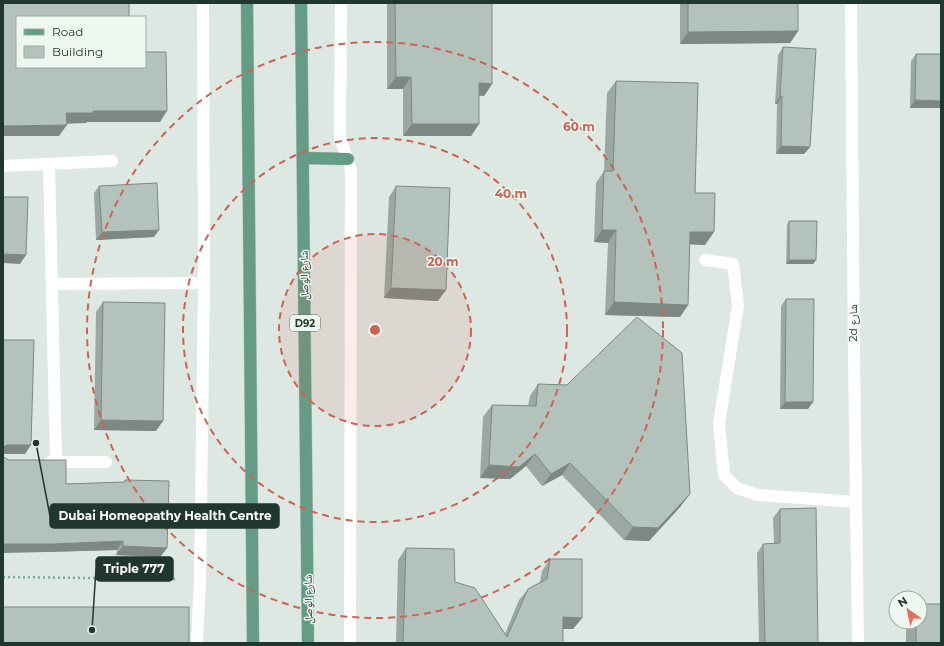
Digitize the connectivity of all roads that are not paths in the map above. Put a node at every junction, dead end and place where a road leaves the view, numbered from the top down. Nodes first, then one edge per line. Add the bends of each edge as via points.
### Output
1 (203, 3) edge
2 (246, 3) edge
3 (301, 3) edge
4 (341, 3) edge
5 (851, 3) edge
6 (303, 158) junction
7 (348, 159) junction
8 (112, 161) dead end
9 (49, 164) junction
10 (3, 166) edge
11 (705, 260) dead end
12 (204, 283) junction
13 (52, 284) junction
14 (41, 462) edge
15 (56, 462) junction
16 (106, 462) dead end
17 (856, 502) junction
18 (197, 643) edge
19 (253, 643) edge
20 (308, 643) edge
21 (350, 643) edge
22 (858, 643) edge

1 - 12 street
2 - 19 main road
3 - 6 main road, شارع الوصل / D92
4 - 7 street via 340,137
5 - 17 street, 2d شارع
6 - 7 main road
6 - 20 main road, شارع الوصل / D92
7 - 21 street via 351,178
8 - 9 street
9 - 10 street
9 - 13 street
11 - 17 street via 733,264 738,305 719,424 724,475 737,488 758,495
12 - 13 street
12 - 18 street
13 - 15 street
14 - 15 street
15 - 16 street
17 - 22 street, 2d شارع

